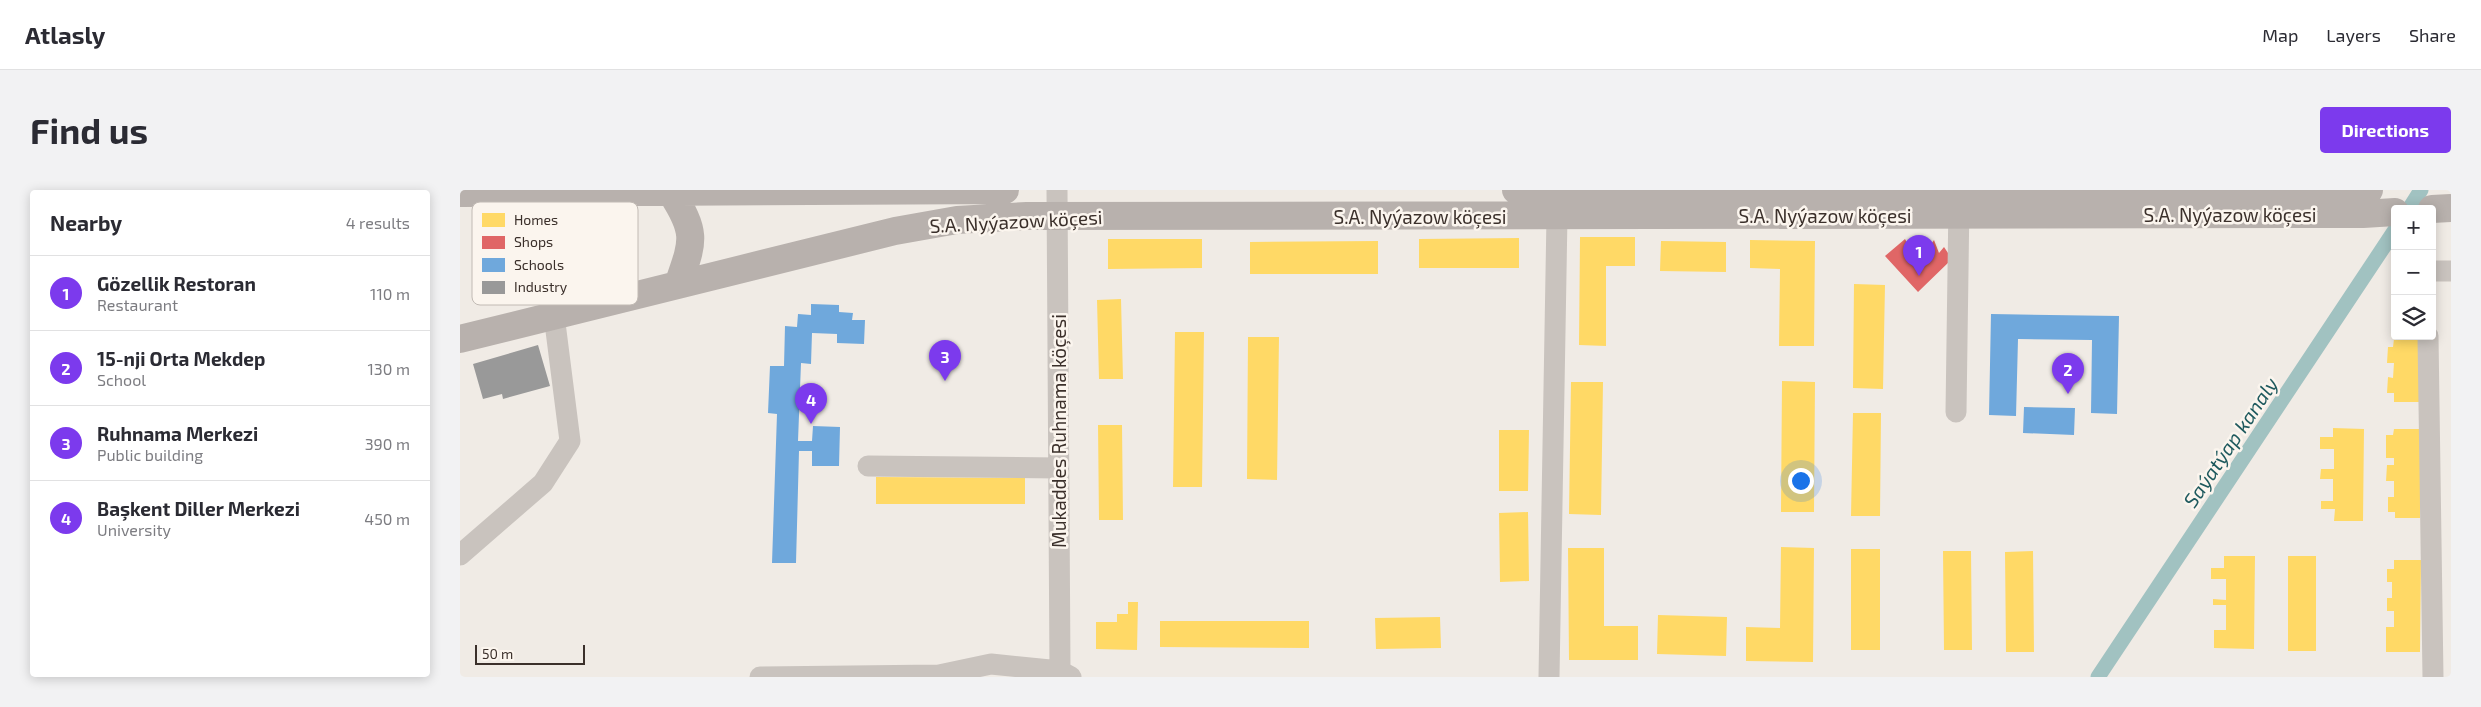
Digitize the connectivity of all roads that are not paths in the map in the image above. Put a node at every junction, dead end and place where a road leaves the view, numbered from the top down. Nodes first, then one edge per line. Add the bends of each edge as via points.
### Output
1 (1005, 190) edge
2 (1516, 190) edge
3 (670, 192) junction
4 (460, 193) edge
5 (2352, 195) edge
6 (1959, 198) edge
7 (1057, 203) edge
8 (2391, 210) edge
9 (1557, 216) junction
10 (2451, 271) edge
11 (2436, 272) edge
12 (678, 285) junction
13 (638, 295) edge
14 (595, 305) edge
15 (554, 315) junction
16 (460, 339) edge
17 (2428, 340) edge
18 (1956, 412) dead end
19 (868, 466) dead end
20 (1058, 468) junction
21 (460, 556) edge
22 (1065, 674) edge
23 (760, 677) edge
24 (1549, 677) edge
25 (2433, 677) edge

1 - 3 main road
2 - 6 main road, S.A. Nyýazow köçesi
3 - 4 main road
3 - 12 main road via 691,230 689,253
5 - 6 main road, S.A. Nyýazow köçesi
5 - 6 main road, S.A. Nyýazow köçesi
5 - 8 main road, S.A. Nyýazow köçesi
6 - 9 main road, S.A. Nyýazow köçesi
6 - 18 street
7 - 9 main road, S.A. Nyýazow köçesi
7 - 12 main road, S.A. Nyýazow köçesi via 923,225
7 - 20 street, Mukaddes Ruhnama köçesi
9 - 24 street
10 - 11 street
12 - 13 main road, S.A. Nyýazow köçesi
14 - 15 main road, S.A. Nyýazow köçesi
15 - 16 main road, S.A. Nyýazow köçesi
15 - 21 street via 570,441 543,483
17 - 25 street
19 - 20 street
20 - 22 street, Mukaddes Ruhnama köçesi
22 - 23 street via 991,664 938,675

